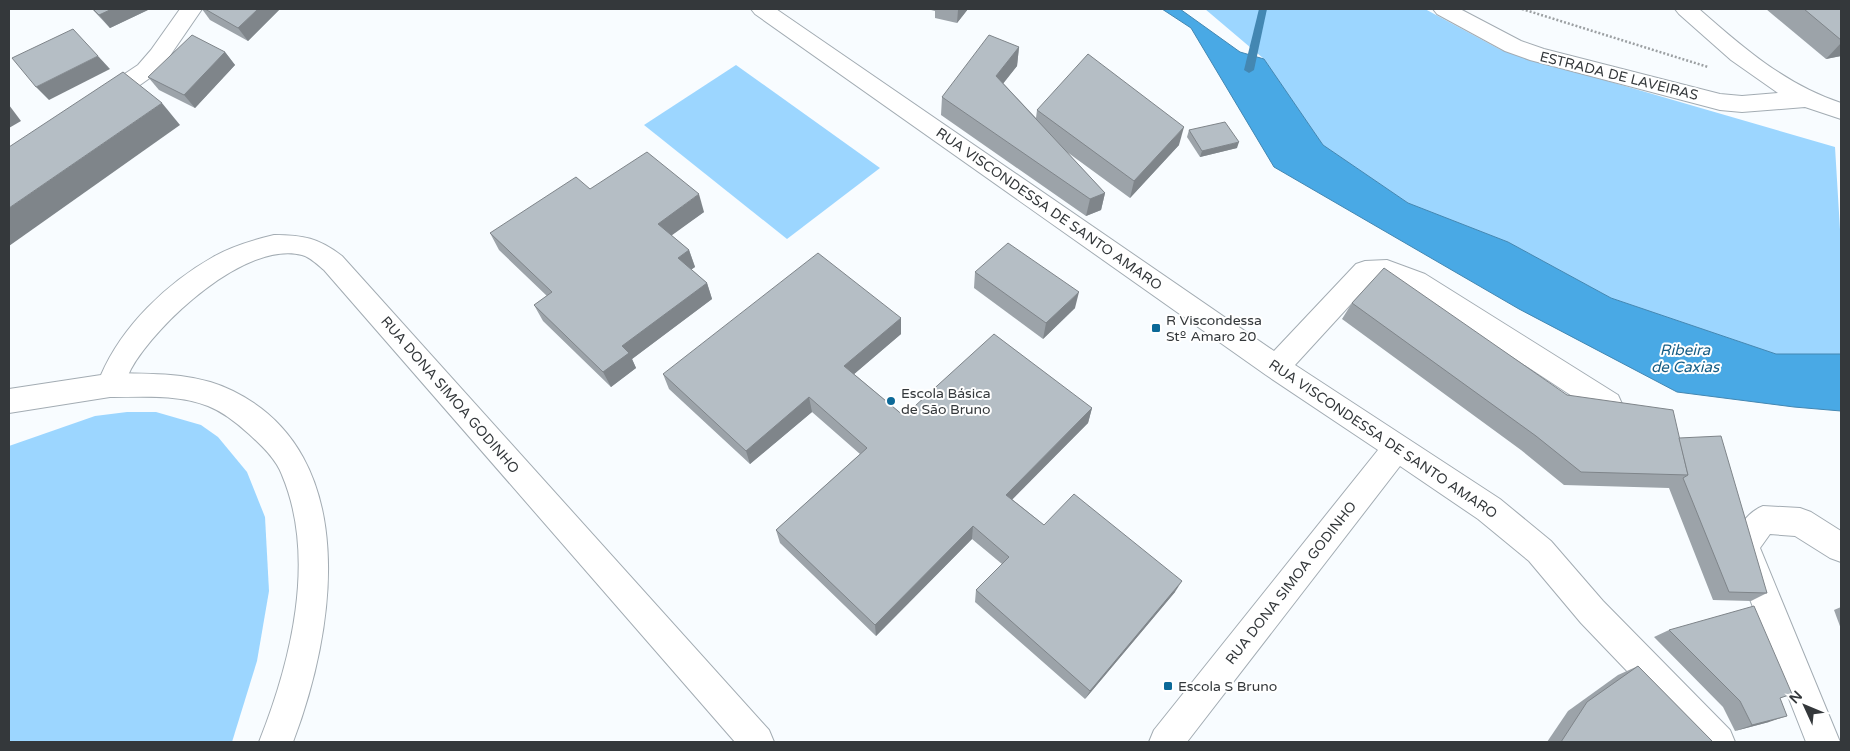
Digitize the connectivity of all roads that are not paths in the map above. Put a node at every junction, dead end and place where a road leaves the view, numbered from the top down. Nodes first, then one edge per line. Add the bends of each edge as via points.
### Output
1 (191, 9) edge
2 (762, 9) edge
3 (1444, 9) edge
4 (1686, 9) edge
5 (1804, 99) junction
6 (1841, 111) edge
7 (82, 113) edge
8 (1276, 367) junction
9 (110, 385) junction
10 (9, 401) edge
11 (1608, 404) edge
12 (1397, 448) junction
13 (1841, 548) edge
14 (276, 742) edge
15 (757, 742) edge
16 (1166, 742) edge
17 (1718, 742) edge
18 (1823, 742) edge

1 - 7 street via 146,70
2 - 8 street, RUA VISCONDESSA DE SANTO AMARO
3 - 5 street, ESTRADA DE LAVEIRAS via 1513,46 1538,55 1720,102 1742,104
4 - 5 street via 1771,79
5 - 6 street
8 - 11 street via 1365,271 1387,270 1416,281
8 - 12 street, RUA VISCONDESSA DE SANTO AMARO
9 - 10 street
9 - 14 street via 185,387 222,400 253,420 276,442 294,467 310,526 312,599 303,657
9 - 15 street, RUA DONA SIMOA GODINHO via 121,361 159,314 200,278 227,261 278,245 300,245 318,251 333,262
12 - 16 street, RUA DONA SIMOA GODINHO
12 - 17 street, RUA VISCONDESSA DE SANTO AMARO via 1490,509 1540,551 1592,612
13 - 18 street via 1800,522 1763,520 1744,546

